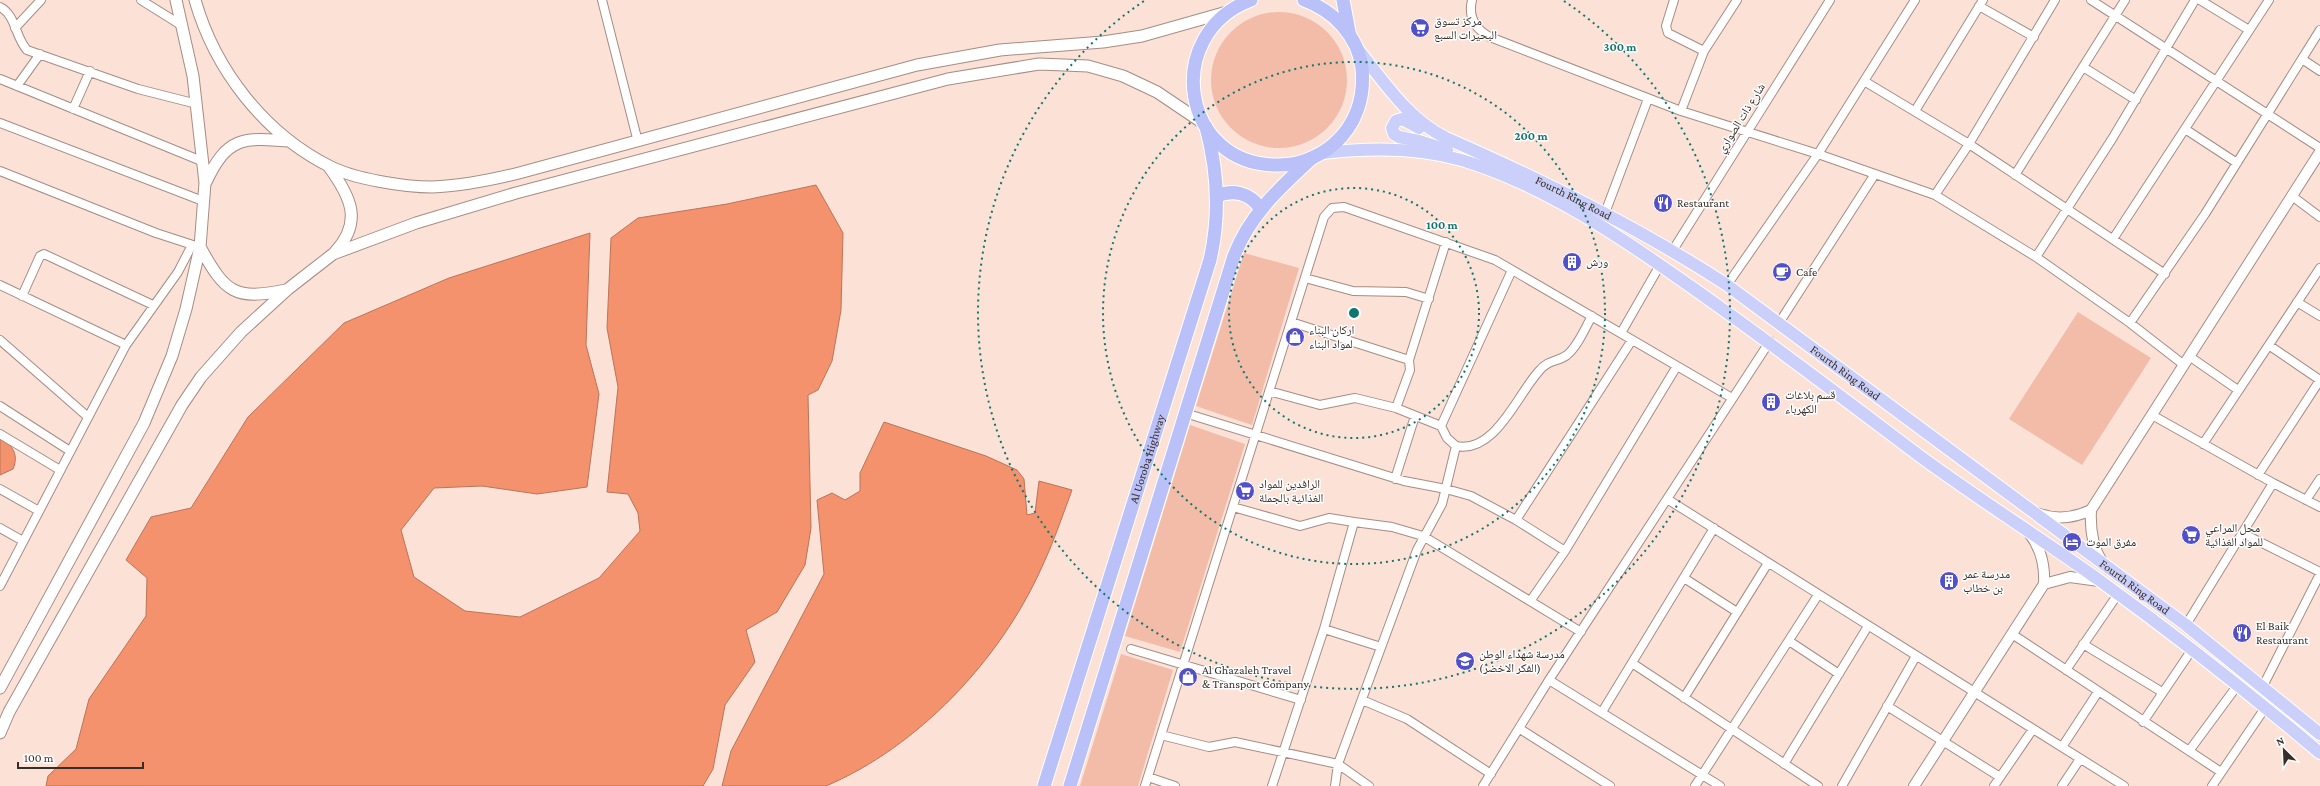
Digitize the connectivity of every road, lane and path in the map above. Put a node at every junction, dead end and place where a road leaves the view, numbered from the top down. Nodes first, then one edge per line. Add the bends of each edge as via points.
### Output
1 (41, 0) edge
2 (141, 0) edge
3 (176, 0) edge
4 (195, 0) edge
5 (602, 0) edge
6 (1251, 0) edge
7 (1304, 0) edge
8 (1343, 0) edge
9 (1472, 0) edge
10 (1674, 0) edge
11 (1737, 0) edge
12 (1830, 0) edge
13 (1915, 0) edge
14 (2055, 0) edge
15 (2091, 0) edge
16 (2125, 0) edge
17 (2195, 0) edge
18 (2200, 0) edge
19 (2269, 0) edge
20 (1981, 3) edge
21 (0, 7) edge
22 (1227, 12) junction
23 (2116, 15) junction
24 (181, 25) junction
25 (15, 28) junction
26 (2250, 30) junction
27 (2320, 30) edge
28 (2034, 37) junction
29 (1353, 41) junction
30 (2168, 49) junction
31 (1704, 51) junction
32 (40, 54) junction
33 (2302, 59) junction
34 (2083, 67) junction
35 (90, 71) junction
36 (2320, 71) edge
37 (0, 79) edge
38 (2218, 80) junction
39 (1864, 81) junction
40 (17, 86) junction
41 (1648, 98) junction
42 (2136, 100) junction
43 (197, 104) junction
44 (72, 109) junction
45 (1681, 111) junction
46 (1915, 111) junction
47 (2267, 114) junction
48 (0, 123) edge
49 (1205, 125) junction
50 (2185, 130) junction
51 (1746, 132) junction
52 (1439, 135) junction
53 (289, 141) junction
54 (638, 142) junction
55 (1969, 144) junction
56 (2320, 148) edge
57 (2320, 152) edge
58 (1818, 154) junction
59 (1317, 156) junction
60 (1468, 161) junction
61 (204, 162) junction
62 (2237, 163) junction
63 (329, 167) junction
64 (0, 171) edge
65 (1875, 174) junction
66 (2015, 175) junction
67 (205, 183) junction
68 (1935, 195) junction
69 (1217, 196) junction
70 (2292, 196) junction
71 (203, 201) junction
72 (1260, 208) junction
73 (2068, 210) junction
74 (1605, 213) junction
75 (2320, 217) edge
76 (2113, 240) junction
77 (1446, 242) junction
78 (196, 246) junction
79 (1673, 250) junction
80 (333, 254) junction
81 (2036, 257) junction
82 (1660, 265) junction
83 (2320, 268) edge
84 (1512, 270) junction
85 (2165, 274) junction
86 (1305, 278) junction
87 (0, 285) edge
88 (1727, 286) junction
89 (288, 289) junction
90 (22, 296) junction
91 (1429, 299) junction
92 (2297, 302) junction
93 (153, 305) junction
94 (1592, 316) junction
95 (2320, 316) edge
96 (1291, 322) junction
97 (1779, 323) junction
98 (2130, 323) junction
99 (1621, 333) junction
100 (0, 340) edge
101 (1632, 340) junction
102 (1770, 341) junction
103 (126, 345) junction
104 (2270, 346) junction
105 (1409, 360) junction
106 (2186, 360) junction
107 (1677, 366) junction
108 (2320, 380) edge
109 (2238, 390) junction
110 (1270, 391) junction
111 (1732, 398) junction
112 (0, 406) edge
113 (1396, 408) junction
114 (1185, 413) junction
115 (2152, 415) junction
116 (1415, 416) junction
117 (88, 418) junction
118 (1441, 426) junction
119 (0, 434) edge
120 (1255, 436) junction
121 (2203, 444) junction
122 (1456, 446) junction
123 (70, 451) junction
124 (60, 470) junction
125 (2258, 475) junction
126 (1396, 478) junction
127 (2320, 479) edge
128 (2274, 483) junction
129 (1446, 488) junction
130 (0, 489) edge
131 (1667, 499) junction
132 (2306, 500) junction
133 (1233, 506) junction
134 (2320, 507) edge
135 (2032, 510) junction
136 (2091, 510) junction
137 (40, 511) junction
138 (1516, 520) junction
139 (1354, 522) junction
140 (2022, 525) junction
141 (0, 528) edge
142 (1714, 528) junction
143 (2242, 533) junction
144 (1423, 536) junction
145 (22, 541) junction
146 (1565, 551) junction
147 (1768, 563) junction
148 (2103, 564) junction
149 (2320, 573) edge
150 (1684, 578) junction
151 (2102, 582) junction
152 (2044, 584) junction
153 (0, 585) edge
154 (2118, 594) junction
155 (1818, 595) junction
156 (1531, 600) junction
157 (1737, 612) junction
158 (2186, 625) junction
159 (1868, 626) junction
160 (1324, 629) junction
161 (1581, 632) junction
162 (2012, 634) junction
163 (1789, 641) junction
164 (2083, 644) junction
165 (1381, 647) junction
166 (1131, 649) dead end
167 (2191, 651) junction
168 (1916, 656) junction
169 (1632, 663) junction
170 (1184, 665) junction
171 (2066, 670) junction
172 (1839, 674) junction
173 (1549, 680) junction
174 (2237, 686) junction
175 (2263, 686) junction
176 (0, 688) edge
177 (2098, 692) junction
178 (2162, 692) junction
179 (1974, 693) junction
180 (1684, 698) junction
181 (1301, 700) junction
182 (1362, 700) junction
183 (1887, 706) junction
184 (2265, 708) junction
185 (1602, 712) junction
186 (2143, 722) junction
187 (1520, 729) junction
188 (1732, 729) junction
189 (2033, 729) junction
190 (0, 733) edge
191 (2320, 734) edge
192 (1161, 735) junction
193 (1943, 741) junction
194 (2062, 747) junction
195 (1283, 751) junction
196 (2189, 751) junction
197 (2320, 753) edge
198 (2080, 758) junction
199 (1338, 764) junction
200 (1784, 764) junction
201 (2221, 772) junction
202 (1491, 774) junction
203 (1702, 775) junction
204 (1148, 777) junction
205 (2000, 777) junction
206 (1486, 785) edge
207 (1044, 786) edge
208 (1070, 786) edge
209 (1145, 786) edge
210 (1175, 786) edge
211 (1272, 786) edge
212 (1335, 786) edge
213 (1369, 786) edge
214 (1610, 786) edge
215 (1695, 786) edge
216 (1720, 786) edge
217 (1818, 786) edge
218 (1842, 786) edge
219 (1914, 786) edge
220 (1994, 786) edge
221 (2062, 786) edge
222 (2124, 786) edge
223 (2212, 786) edge

1 - 25 street
2 - 24 street
3 - 24 main road
4 - 53 main road via 208,34 229,73 254,107
5 - 54 street
6 - 22 highway, Al Uoroba Highway
7 - 29 highway via 1330,14
8 - 29 highway, Al Uoroba Highway
9 - 41 street via 1473,21 1483,34
10 - 31 street via 1666,26 1668,33
11 - 31 street
12 - 51 street, شارع ذات الصواري
13 - 39 street
14 - 28 street
15 - 23 street
16 - 23 street
17 - 30 street
18 - 26 street
19 - 26 street
20 - 28 street
20 - 46 street
21 - 25 street via 8,13
22 - 49 highway, Al Uoroba Highway via 1207,33 1194,63 1194,96
22 - 54 main road via 1180,27 1136,37 1028,46 944,59
23 - 30 street
23 - 34 street
24 - 43 main road via 191,62
25 - 32 street via 27,50
26 - 38 street
27 - 33 street
28 - 55 street
29 - 52 main road, Fourth Ring Road via 1413,116
29 - 59 highway, Al Uoroba Highway via 1362,75 1359,106 1345,133
30 - 38 street
30 - 42 street
31 - 45 street
32 - 35 street
32 - 40 street
33 - 36 street
33 - 47 street
34 - 42 street
34 - 66 street
35 - 43 street via 144,90
35 - 44 street
37 - 40 street
38 - 47 street
38 - 50 street
39 - 46 street
39 - 58 street
40 - 44 street
41 - 45 street
41 - 74 street
42 - 73 street
43 - 61 main road
44 - 61 street
45 - 51 street
46 - 55 street
47 - 56 street
47 - 62 street
48 - 71 street
49 - 59 highway via 1227,149 1254,162 1283,165
49 - 69 highway, Al Uoroba Highway via 1213,155
49 - 80 main road via 1146,86 1112,72 1064,64 1013,67 925,85 516,193 416,223
50 - 62 street
50 - 76 street
51 - 58 street
51 - 79 street, شارع ذات الصواري
52 - 60 main road via 1427,132 1402,119 1396,121 1392,128 1398,137 1436,146
52 - 74 main road, Fourth Ring Road
53 - 63 main road
53 - 67 main road via 261,138 238,142 220,154
54 - 63 main road via 519,173 432,187 381,182
55 - 66 street
55 - 68 street
57 - 70 street
58 - 65 street
58 - 88 street
59 - 60 main road, Fourth Ring Road via 1392,148 1423,151
59 - 72 highway, Al Uoroba Highway
60 - 82 main road, Fourth Ring Road via 1497,172 1560,203
61 - 67 main road
62 - 85 street
63 - 80 main road via 344,188 351,210 348,234
64 - 78 street via 156,233
65 - 68 street
65 - 97 street
66 - 73 street
67 - 71 main road
68 - 81 street
69 - 72 highway via 1238,193 1253,200
69 - 207 highway, Al Uoroba Highway via 1215,235 1210,260
70 - 75 street
70 - 106 street
71 - 78 main road
72 - 114 highway, Al Uoroba Highway via 1245,231 1234,256
73 - 76 street
73 - 81 street
74 - 79 main road, Fourth Ring Road
76 - 85 street
77 - 84 street
77 - 86 street via 1344,207 1336,207 1328,210 1324,217
77 - 91 street
78 - 89 main road via 216,275 226,286 238,293 253,295
78 - 93 street
78 - 176 main road via 172,356 158,394
79 - 88 main road, Fourth Ring Road
80 - 89 main road
81 - 98 street
82 - 99 street
82 - 102 main road, Fourth Ring Road
83 - 92 street
84 - 94 street
84 - 118 street
85 - 98 street
86 - 91 street via 1353,291 1406,292
86 - 96 street
87 - 90 street
88 - 97 main road, Fourth Ring Road
89 - 190 main road via 241,332 201,377 169,424
90 - 93 street via 40,256 44,254
90 - 103 street
91 - 105 street
92 - 95 street
92 - 104 street
93 - 103 street
94 - 99 street
94 - 122 street via 1567,354 1552,360 1539,370 1492,435 1472,446
96 - 105 street
96 - 110 street
97 - 135 main road, Fourth Ring Road
98 - 106 street
99 - 101 street
100 - 117 street
101 - 107 street
101 - 138 street
102 - 111 street
102 - 140 main road, Fourth Ring Road via 1916,453
103 - 117 street
104 - 108 street
104 - 109 street
105 - 113 street via 1410,370
106 - 109 street
106 - 115 street
107 - 111 street
107 - 146 street
108 - 125 street
109 - 121 street
110 - 113 street via 1320,405 1355,398
110 - 120 street
111 - 131 street
112 - 123 street
113 - 116 street
114 - 120 street
114 - 208 highway, Al Uoroba Highway
115 - 121 street
115 - 136 street
116 - 118 street
116 - 126 street
117 - 123 street
118 - 122 street via 1447,438
119 - 124 street
120 - 126 street
120 - 133 street
121 - 125 street
122 - 129 street
123 - 124 street
124 - 137 street
125 - 128 street
126 - 129 street
127 - 132 street
128 - 132 street
128 - 143 street
129 - 138 street via 1471,496
129 - 144 street via 1442,504
130 - 137 street
131 - 142 street
131 - 161 street
132 - 134 street
133 - 139 street via 1300,526 1329,518
133 - 170 street
135 - 136 street via 2062,518
135 - 148 main road, Fourth Ring Road
136 - 148 street via 2092,538
137 - 145 street
138 - 146 street
139 - 144 street via 1392,527
139 - 160 street
140 - 151 main road, Fourth Ring Road
140 - 152 street via 2040,552
141 - 145 street
142 - 147 street
142 - 150 street
143 - 149 street
143 - 158 street
144 - 156 street
144 - 165 street
145 - 153 street
146 - 156 street
147 - 155 street
147 - 157 street
148 - 158 main road, Fourth Ring Road
149 - 175 street
150 - 157 street
150 - 169 street
151 - 152 street via 2070,577
151 - 154 main road, Fourth Ring Road
152 - 162 street
154 - 164 street
154 - 167 main road, Fourth Ring Road
155 - 159 street
155 - 163 street
156 - 161 street
157 - 180 street
158 - 175 main road, Fourth Ring Road
159 - 168 street
159 - 172 street
160 - 165 street
160 - 181 street
161 - 173 street
162 - 171 street
162 - 179 street
163 - 172 street
163 - 188 street
164 - 171 street
164 - 178 street
165 - 182 street
166 - 170 street
167 - 174 main road, Fourth Ring Road
167 - 178 street
168 - 179 street
168 - 183 street
169 - 180 street
169 - 185 street
170 - 181 street
170 - 192 street
171 - 177 street
172 - 200 street
173 - 185 street
173 - 187 street
174 - 184 main road, Fourth Ring Road
174 - 196 street
175 - 191 main road, Fourth Ring Road
177 - 186 street
177 - 194 street
178 - 186 street
179 - 189 street
179 - 193 street
180 - 188 street
181 - 195 street
182 - 199 street
182 - 202 street via 1407,720
183 - 193 street
183 - 218 street
184 - 197 main road, Fourth Ring Road
184 - 201 street
185 - 203 street
186 - 196 street
187 - 202 street
187 - 214 street
188 - 200 street
188 - 203 street
189 - 194 street
189 - 205 street
192 - 195 street via 1209,747 1235,742
192 - 204 street
193 - 205 street
193 - 219 street
194 - 198 street
195 - 199 street
195 - 211 street
196 - 201 street
198 - 221 street
198 - 222 street
199 - 212 street
199 - 213 street
200 - 217 street
201 - 223 street
202 - 206 street
203 - 215 street
203 - 216 street
204 - 209 street
204 - 210 street
205 - 220 street

